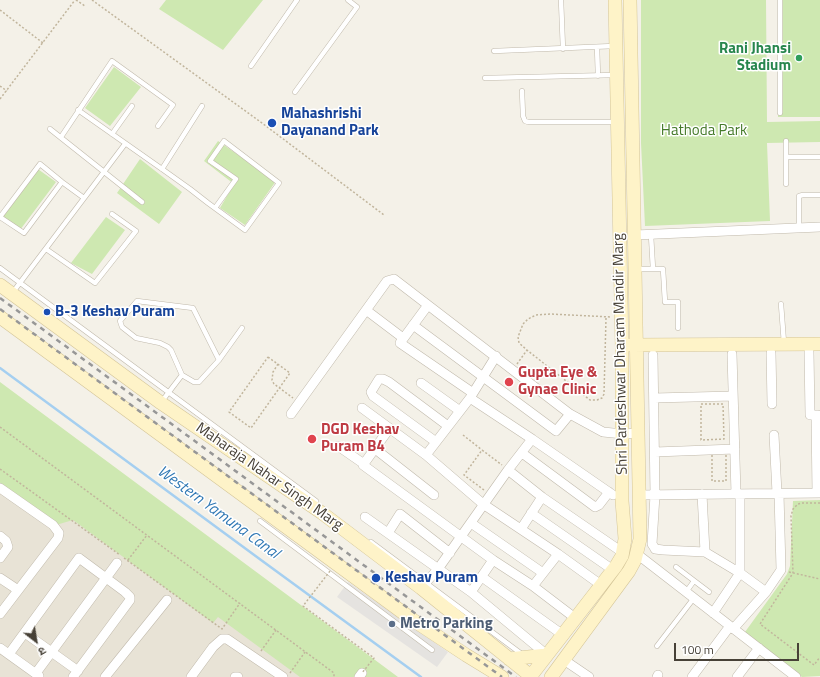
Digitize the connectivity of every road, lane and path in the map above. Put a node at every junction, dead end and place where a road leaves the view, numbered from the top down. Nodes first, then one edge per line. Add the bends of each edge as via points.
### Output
1 (76, 0) edge
2 (92, 0) edge
3 (297, 0) edge
4 (348, 0) edge
5 (562, 0) edge
6 (615, 0) edge
7 (630, 0) edge
8 (780, 0) edge
9 (85, 6) dead end
10 (0, 10) edge
11 (43, 43) junction
12 (616, 46) junction
13 (597, 47) junction
14 (563, 49) junction
15 (494, 51) dead end
16 (251, 66) dead end
17 (616, 75) junction
18 (598, 76) junction
19 (485, 78) dead end
20 (0, 86) edge
21 (7, 91) junction
22 (522, 91) dead end
23 (295, 92) dead end
24 (0, 99) edge
25 (132, 106) dead end
26 (202, 106) dead end
27 (78, 110) junction
28 (780, 113) dead end
29 (617, 122) junction
30 (158, 126) dead end
31 (50, 129) dead end
32 (112, 134) junction
33 (60, 138) junction
34 (786, 141) dead end
35 (125, 144) junction
36 (786, 157) junction
37 (820, 157) edge
38 (162, 169) junction
39 (104, 172) junction
40 (62, 182) junction
41 (786, 184) dead end
42 (820, 195) edge
43 (84, 198) junction
44 (142, 202) dead end
45 (215, 208) junction
46 (112, 214) dead end
47 (384, 215) dead end
48 (820, 227) edge
49 (799, 228) junction
50 (652, 234) junction
51 (634, 235) junction
52 (46, 248) junction
53 (0, 268) edge
54 (653, 269) junction
55 (635, 270) junction
56 (20, 283) junction
57 (0, 284) edge
58 (12, 294) junction
59 (781, 304) dead end
60 (428, 305) junction
61 (366, 310) junction
62 (0, 317) edge
63 (413, 325) junction
64 (242, 328) dead end
65 (678, 328) dead end
66 (403, 338) junction
67 (784, 344) junction
68 (820, 344) edge
69 (527, 350) junction
70 (622, 350) junction
71 (637, 351) junction
72 (814, 352) edge
73 (771, 353) junction
74 (732, 354) junction
75 (653, 355) junction
76 (496, 356) junction
77 (219, 360) junction
78 (278, 364) junction
79 (513, 370) junction
80 (182, 374) junction
81 (483, 377) junction
82 (421, 383) dead end
83 (280, 388) junction
84 (471, 396) junction
85 (733, 396) junction
86 (165, 397) junction
87 (654, 398) junction
88 (299, 403) junction
89 (772, 404) dead end
90 (362, 408) dead end
91 (460, 411) junction
92 (291, 414) dead end
93 (570, 414) junction
94 (818, 415) edge
95 (448, 426) junction
96 (0, 427) edge
97 (724, 428) joint
98 (390, 429) junction
99 (638, 433) junction
100 (623, 434) junction
101 (463, 435) dead end
102 (774, 435) dead end
103 (532, 439) junction
104 (436, 442) junction
105 (338, 446) dead end
106 (374, 448) junction
107 (735, 449) junction
108 (482, 450) junction
109 (655, 452) junction
110 (522, 453) junction
111 (426, 455) junction
112 (364, 464) junction
113 (726, 466) joint
114 (506, 468) junction
115 (0, 469) edge
116 (0, 488) edge
117 (485, 491) dead end
118 (609, 492) junction
119 (778, 493) junction
120 (819, 493) edge
121 (702, 494) junction
122 (738, 494) junction
123 (434, 495) dead end
124 (639, 495) junction
125 (655, 495) junction
126 (305, 497) junction
127 (542, 497) junction
128 (622, 501) junction
129 (820, 503) edge
130 (320, 504) dead end
131 (483, 504) junction
132 (531, 513) junction
133 (365, 517) dead end
134 (260, 521) dead end
135 (471, 523) junction
136 (521, 529) junction
137 (388, 533) junction
138 (147, 535) junction
139 (0, 536) edge
140 (462, 537) junction
141 (370, 541) dead end
142 (622, 552) junction
143 (704, 552) junction
144 (450, 553) junction
145 (558, 554) junction
146 (637, 554) junction
147 (0, 558) edge
148 (128, 560) junction
149 (493, 560) junction
150 (117, 563) dead end
151 (676, 567) dead end
152 (438, 569) junction
153 (613, 570) junction
154 (330, 571) dead end
155 (543, 573) junction
156 (740, 573) junction
157 (793, 573) junction
158 (105, 577) junction
159 (482, 577) junction
160 (0, 578) edge
161 (820, 579) edge
162 (694, 581) junction
163 (423, 585) junction
164 (601, 585) junction
165 (532, 586) junction
166 (18, 590) junction
167 (471, 592) junction
168 (686, 592) junction
169 (709, 592) dead end
170 (766, 592) junction
171 (694, 598) junction
172 (167, 600) dead end
173 (240, 603) junction
174 (459, 613) junction
175 (713, 613) junction
176 (0, 614) edge
177 (575, 618) junction
178 (732, 627) junction
179 (276, 630) junction
180 (25, 633) junction
181 (421, 634) junction
182 (562, 635) junction
183 (657, 646) dead end
184 (0, 648) edge
185 (759, 648) junction
186 (432, 650) dead end
187 (51, 652) junction
188 (305, 652) junction
189 (9, 654) junction
190 (259, 654) dead end
191 (547, 655) junction
192 (820, 657) edge
193 (527, 658) junction
194 (509, 659) junction
195 (564, 660) junction
196 (75, 674) edge
197 (38, 675) edge
198 (281, 675) edge
199 (360, 675) edge
200 (790, 675) edge
201 (696, 676) edge
202 (105, 677) edge
203 (191, 677) edge
204 (334, 677) edge
205 (502, 677) edge
206 (531, 677) edge
207 (552, 677) edge
208 (564, 677) edge
209 (589, 677) edge
210 (737, 677) edge

1 - 9 path
1 - 11 path
2 - 47 path
3 - 16 lane
4 - 23 lane via 357,6
5 - 14 lane
6 - 12 main road, Shri Pardeshwar Dharam Mandir Marg
7 - 51 main road, Shri Pardeshwar Dharam Mandir Marg
8 - 28 lane
10 - 11 path
11 - 21 path
12 - 13 lane
12 - 17 main road, Shri Pardeshwar Dharam Mandir Marg
13 - 14 lane
13 - 18 lane
14 - 15 lane
17 - 18 lane
17 - 29 main road, Shri Pardeshwar Dharam Mandir Marg
18 - 19 lane
20 - 21 path
21 - 24 path
22 - 29 lane via 523,116 528,122
25 - 32 lane
26 - 38 lane
27 - 30 lane via 112,61 174,105
27 - 32 lane
27 - 33 lane
29 - 70 main road, Shri Pardeshwar Dharam Mandir Marg
31 - 33 lane
32 - 35 lane
33 - 39 lane
34 - 36 lane
35 - 38 lane
35 - 39 lane
36 - 37 lane
36 - 41 lane
38 - 45 lane
39 - 43 lane
39 - 44 lane
40 - 40 lane via 40,164 0,217 24,233
40 - 43 lane
42 - 49 lane via 799,196
43 - 52 lane
45 - 45 lane via 236,179 210,161 224,141 279,183 245,230
46 - 52 lane via 136,231 95,283
48 - 49 street
49 - 50 street
50 - 51 street
50 - 54 lane
51 - 55 main road, Shri Pardeshwar Dharam Mandir Marg
52 - 56 lane
53 - 56 lane
54 - 55 lane
54 - 65 lane via 663,269 665,302 678,302
55 - 71 main road, Shri Pardeshwar Dharam Mandir Marg
56 - 58 lane
56 - 86 lane
57 - 58 main road, Maharaja Nahar Singh Marg
58 - 86 main road, Maharaja Nahar Singh Marg
59 - 67 lane
60 - 61 street via 394,279 387,281
60 - 63 street
60 - 76 street
61 - 66 street
61 - 88 street
62 - 181 main road, Maharaja Nahar Singh Marg
63 - 66 street
63 - 81 street
64 - 77 lane
66 - 84 street via 400,343 402,346
67 - 68 main road
67 - 71 main road
69 - 69 path via 590,400 602,398 606,318 536,315 528,319 519,331 519,342
69 - 79 path
70 - 71 main road
70 - 100 main road, Shri Pardeshwar Dharam Mandir Marg
71 - 75 main road
71 - 99 main road, Shri Pardeshwar Dharam Mandir Marg
72 - 73 main road
72 - 94 street via 810,415
73 - 74 main road
73 - 89 street
74 - 75 main road
74 - 85 street
75 - 87 street
76 - 79 street
76 - 81 street
77 - 80 lane via 199,382 192,382
77 - 80 lane via 194,308 137,301 120,321 122,327 136,338 168,346
78 - 83 path via 271,376 274,384
78 - 83 path via 290,373
78 - 83 path via 268,357 229,412 251,428
79 - 93 street
80 - 86 lane
81 - 84 street
81 - 93 street via 556,431
82 - 91 street
83 - 88 path
84 - 91 street
84 - 103 street
85 - 87 street
85 - 107 street
86 - 126 main road, Maharaja Nahar Singh Marg
87 - 109 street
88 - 92 street
90 - 98 street
91 - 95 street
93 - 100 street via 603,432
94 - 120 street
95 - 104 street
95 - 104 street via 389,382 379,379 371,392 373,396
96 - 138 path
97 - 97 path via 723,404 701,404 701,440 724,439
98 - 106 street
98 - 111 street
99 - 100 street
99 - 124 main road, Shri Pardeshwar Dharam Mandir Marg
100 - 128 main road, Shri Pardeshwar Dharam Mandir Marg
101 - 108 path
102 - 119 street
103 - 110 street
103 - 118 street
104 - 111 street
105 - 112 street
106 - 112 street
106 - 123 street
107 - 109 street
107 - 122 street
108 - 114 path
108 - 117 path via 464,475
109 - 125 street
110 - 114 street
110 - 118 street via 595,507
111 - 131 street
112 - 140 street
113 - 113 path via 726,453 712,453 712,481 726,481
114 - 127 street
114 - 131 street
115 - 148 path
116 - 166 street via 53,525 59,533 58,538
118 - 128 street
119 - 120 street
119 - 122 street
119 - 170 street via 781,570
121 - 122 street
121 - 125 street
121 - 143 street
122 - 156 street
124 - 125 street
124 - 146 main road, Shri Pardeshwar Dharam Mandir Marg via 640,539
125 - 143 street via 652,544 655,549
126 - 130 lane
126 - 163 main road, Maharaja Nahar Singh Marg
127 - 132 street
127 - 142 street
128 - 142 main road, Shri Pardeshwar Dharam Mandir Marg via 625,539
129 - 157 path via 802,503 793,509
131 - 135 street
131 - 136 street
132 - 136 street
132 - 153 street
133 - 137 street
134 - 181 lane
135 - 140 street
135 - 155 street
136 - 145 street
137 - 144 street via 400,514
137 - 152 street
138 - 148 path
138 - 173 path
139 - 147 street via 8,547
140 - 144 street
140 - 149 street
141 - 163 lane
142 - 153 main road, Shri Pardeshwar Dharam Mandir Marg
143 - 156 street
144 - 152 street
145 - 155 street
145 - 164 street
146 - 168 street
146 - 195 main road, Shri Pardeshwar Dharam Mandir Marg via 629,571
148 - 173 path via 222,629
149 - 159 street
149 - 165 street
150 - 158 street
151 - 162 lane
152 - 163 street
152 - 167 street
153 - 164 main road, Shri Pardeshwar Dharam Mandir Marg
154 - 199 path, bridge via 303,606 374,658
155 - 165 street
156 - 170 street
156 - 175 street
157 - 161 path
157 - 192 path via 760,624 814,665
158 - 180 street via 79,558
158 - 187 street
158 - 196 street via 130,597 130,600
159 - 167 street
159 - 182 street
160 - 166 street
162 - 168 lane
162 - 169 lane
163 - 174 main road, Maharaja Nahar Singh Marg
164 - 177 main road, Shri Pardeshwar Dharam Mandir Marg
165 - 177 street
166 - 176 street
167 - 191 street
168 - 171 street
170 - 178 street
171 - 175 street
171 - 183 lane
172 - 202 street
173 - 179 path
174 - 193 lane
174 - 194 main road, Maharaja Nahar Singh Marg
175 - 178 street
177 - 182 main road, Shri Pardeshwar Dharam Mandir Marg
178 - 185 street
178 - 201 street
179 - 188 path
179 - 190 path
180 - 187 street
180 - 189 street
181 - 186 lane
181 - 205 main road, Maharaja Nahar Singh Marg via 466,655
182 - 191 main road, Shri Pardeshwar Dharam Mandir Marg
184 - 189 street
185 - 200 street
185 - 210 street
187 - 196 street
187 - 197 street
188 - 198 path
188 - 204 path via 334,673
189 - 197 street
191 - 193 main road
191 - 206 main road, Shri Pardeshwar Dharam Mandir Marg
193 - 194 main road
194 - 206 main road, Maharaja Nahar Singh Marg
195 - 207 main road, Shri Pardeshwar Dharam Mandir Marg
195 - 208 main road
195 - 209 street
198 - 203 street via 222,638

